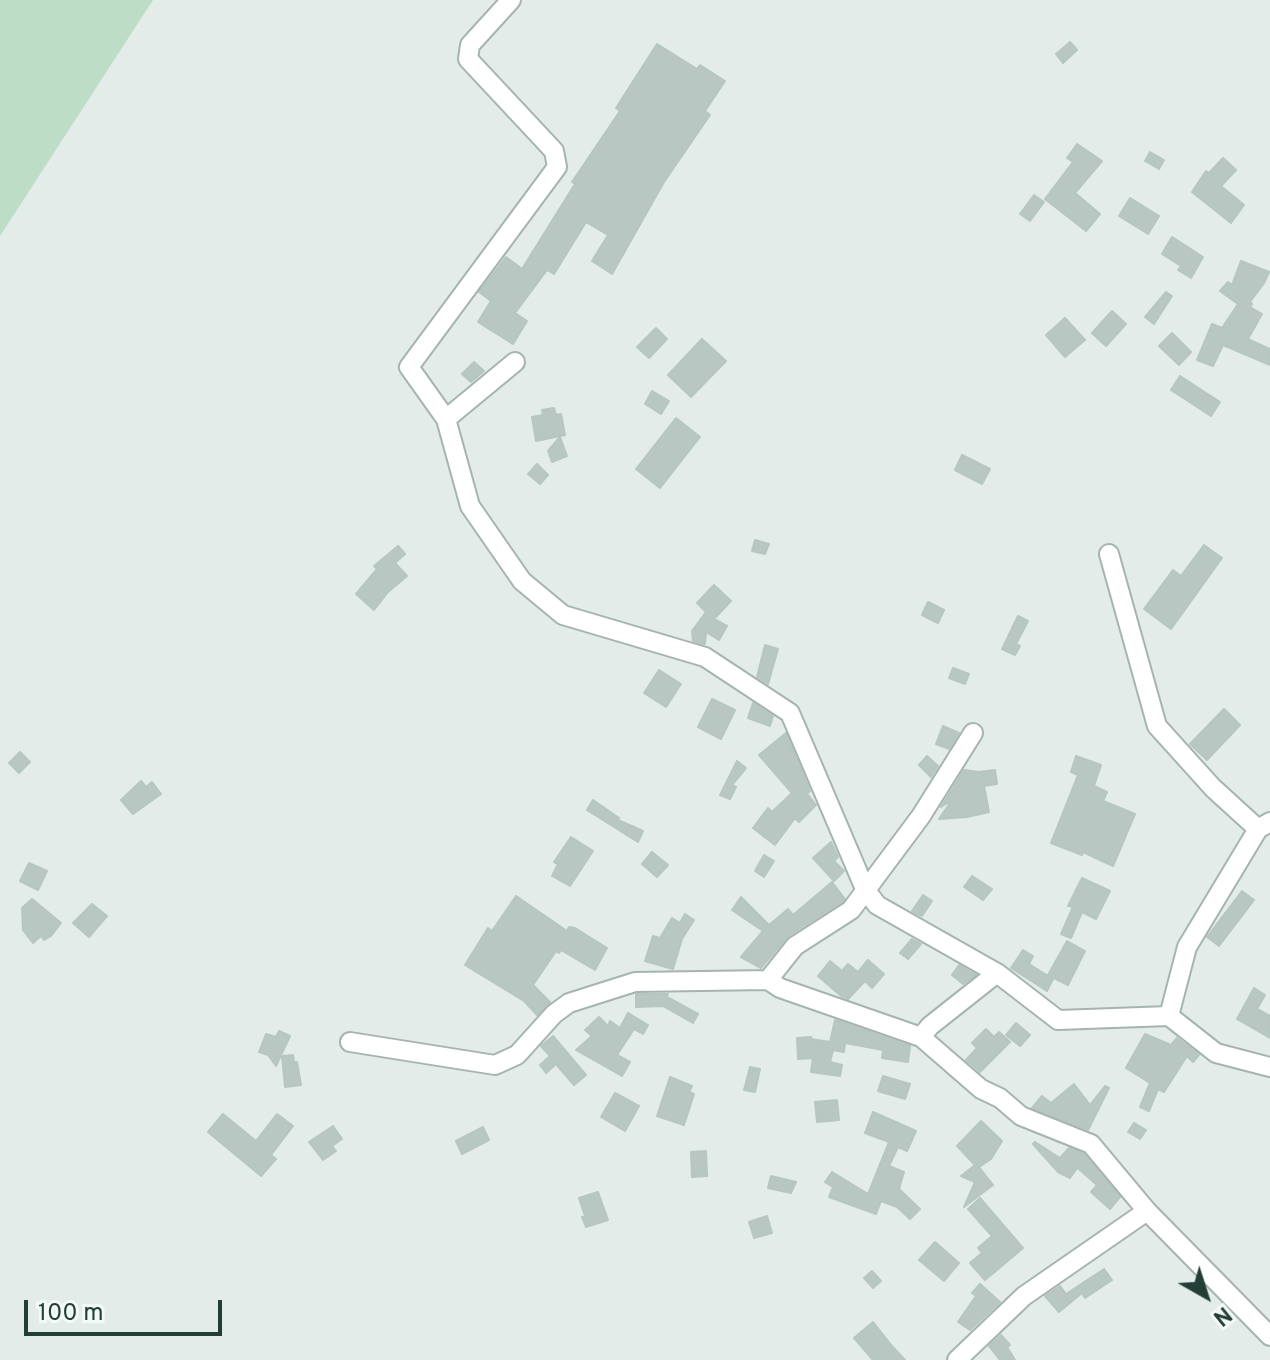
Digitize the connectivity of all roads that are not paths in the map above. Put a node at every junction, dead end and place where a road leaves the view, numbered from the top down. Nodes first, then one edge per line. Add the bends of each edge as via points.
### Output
1 (511, 0) edge
2 (515, 362) dead end
3 (446, 419) junction
4 (1109, 554) dead end
5 (973, 733) dead end
6 (1264, 825) edge
7 (865, 889) junction
8 (997, 973) junction
9 (768, 980) junction
10 (1169, 1016) junction
11 (921, 1037) junction
12 (350, 1042) dead end
13 (1270, 1067) edge
14 (1147, 1211) junction
15 (1270, 1336) edge
16 (957, 1360) edge

1 - 3 street via 470,45 468,59 554,151 557,167 409,367
2 - 3 street
3 - 7 street via 470,506 522,581 563,615 705,657 790,713
4 - 6 street via 1157,726 1213,788
5 - 7 street via 921,816
6 - 10 street via 1187,947
7 - 8 street via 877,905
7 - 9 street via 851,910 795,946
8 - 10 street via 1058,1020
8 - 11 street
9 - 11 street
9 - 12 street via 635,982 569,1003 517,1055 495,1065
10 - 13 street via 1216,1053
11 - 14 street via 1021,1116 1091,1144
14 - 15 street
14 - 16 street via 1024,1296

